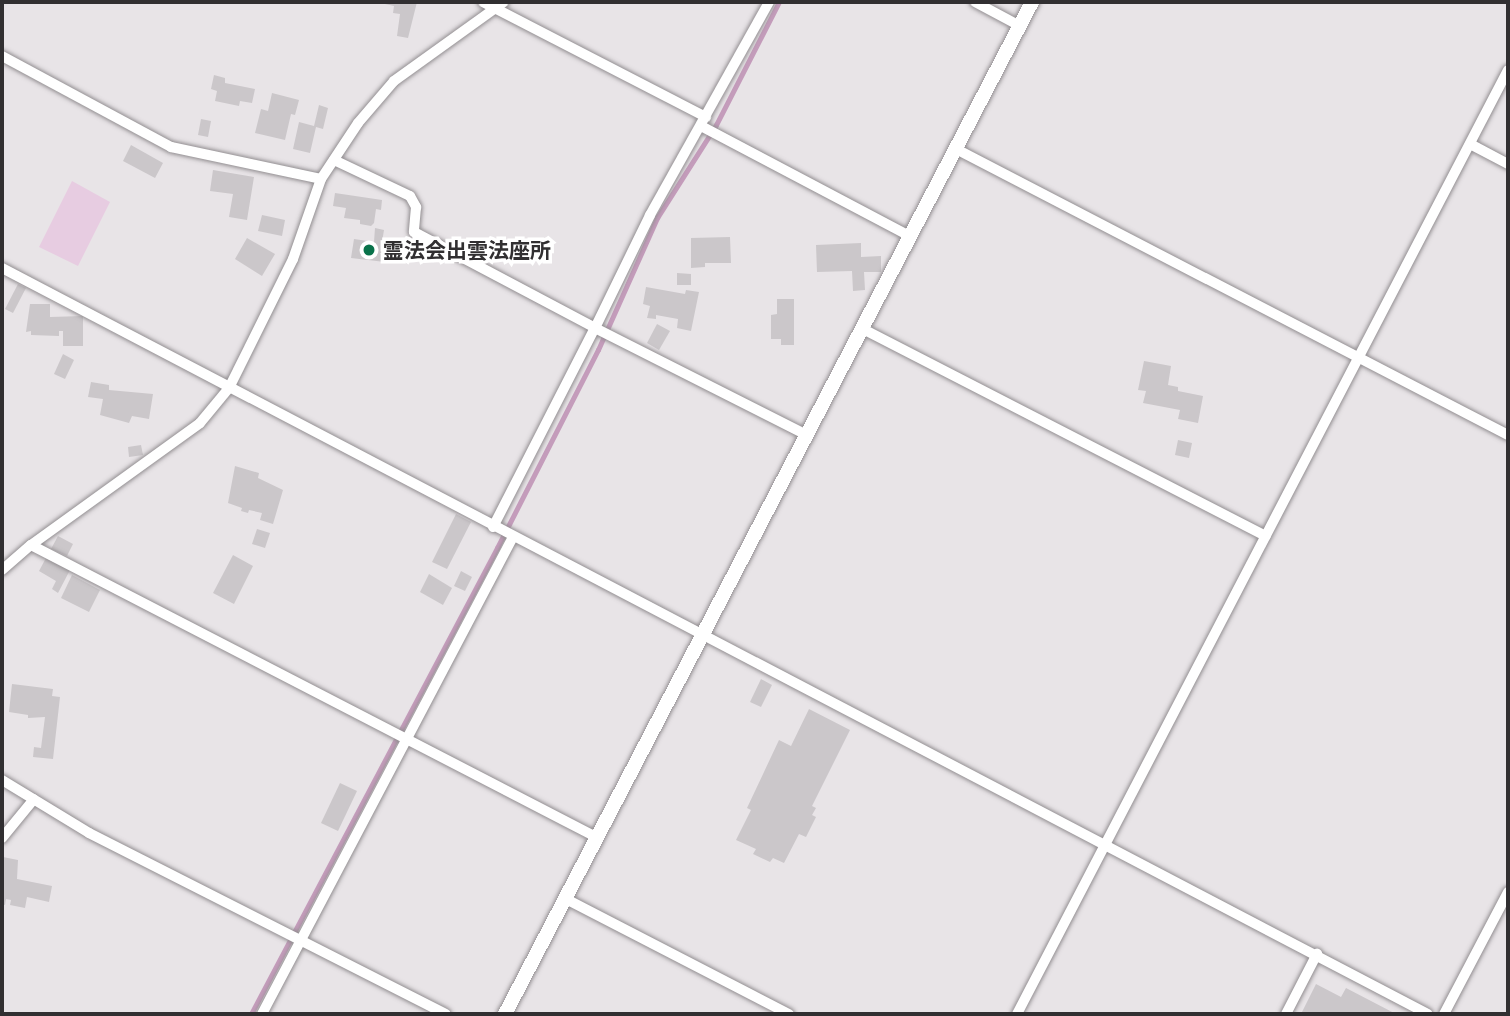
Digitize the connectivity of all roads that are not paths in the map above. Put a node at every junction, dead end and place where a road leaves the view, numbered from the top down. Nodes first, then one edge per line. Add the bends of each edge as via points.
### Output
1 (483, 2) edge
2 (769, 2) edge
3 (975, 2) edge
4 (1032, 2) edge
5 (500, 5) edge
6 (1020, 26) junction
7 (2, 56) edge
8 (1508, 70) edge
9 (704, 122) junction
10 (1472, 145) junction
11 (957, 146) junction
12 (334, 160) junction
13 (1508, 164) edge
14 (321, 179) junction
15 (910, 236) junction
16 (2, 268) edge
17 (595, 328) junction
18 (861, 328) junction
19 (1361, 358) junction
20 (229, 388) junction
21 (805, 434) junction
22 (1508, 435) edge
23 (493, 527) junction
24 (513, 537) junction
25 (1266, 537) junction
26 (32, 545) junction
27 (2, 570) edge
28 (702, 636) junction
29 (407, 740) junction
30 (2, 779) edge
31 (34, 799) junction
32 (2, 838) edge
33 (598, 838) junction
34 (1104, 846) junction
35 (1508, 892) edge
36 (566, 900) junction
37 (302, 941) junction
38 (1317, 954) junction
39 (262, 1014) edge
40 (446, 1014) edge
41 (505, 1014) edge
42 (789, 1014) edge
43 (1017, 1014) edge
44 (1286, 1014) edge
45 (1428, 1014) edge
46 (1444, 1014) edge

1 - 5 street
2 - 9 street
3 - 6 street
4 - 6 street
5 - 9 street
5 - 12 street via 394,81
6 - 11 street
7 - 14 street via 172,147
8 - 10 street
9 - 15 street
9 - 17 street via 650,215
10 - 13 street
10 - 19 street
11 - 15 street
11 - 19 street
12 - 14 street
12 - 17 street via 410,196 416,206 414,232
14 - 20 street via 293,259
15 - 18 street
16 - 20 street
17 - 21 street
17 - 23 street
18 - 21 street
18 - 25 street
19 - 22 street
19 - 25 street
20 - 23 street
20 - 26 street via 200,423
21 - 28 street
23 - 24 street
24 - 28 street
24 - 29 street
25 - 34 street
26 - 27 street
26 - 29 street
28 - 33 street
28 - 34 street
29 - 33 street
29 - 37 street
30 - 31 street
31 - 32 street
31 - 37 street via 89,833
33 - 36 street
34 - 38 street
34 - 43 street
35 - 46 street
36 - 41 street
36 - 42 street
37 - 39 street
37 - 40 street
38 - 44 street
38 - 45 street

